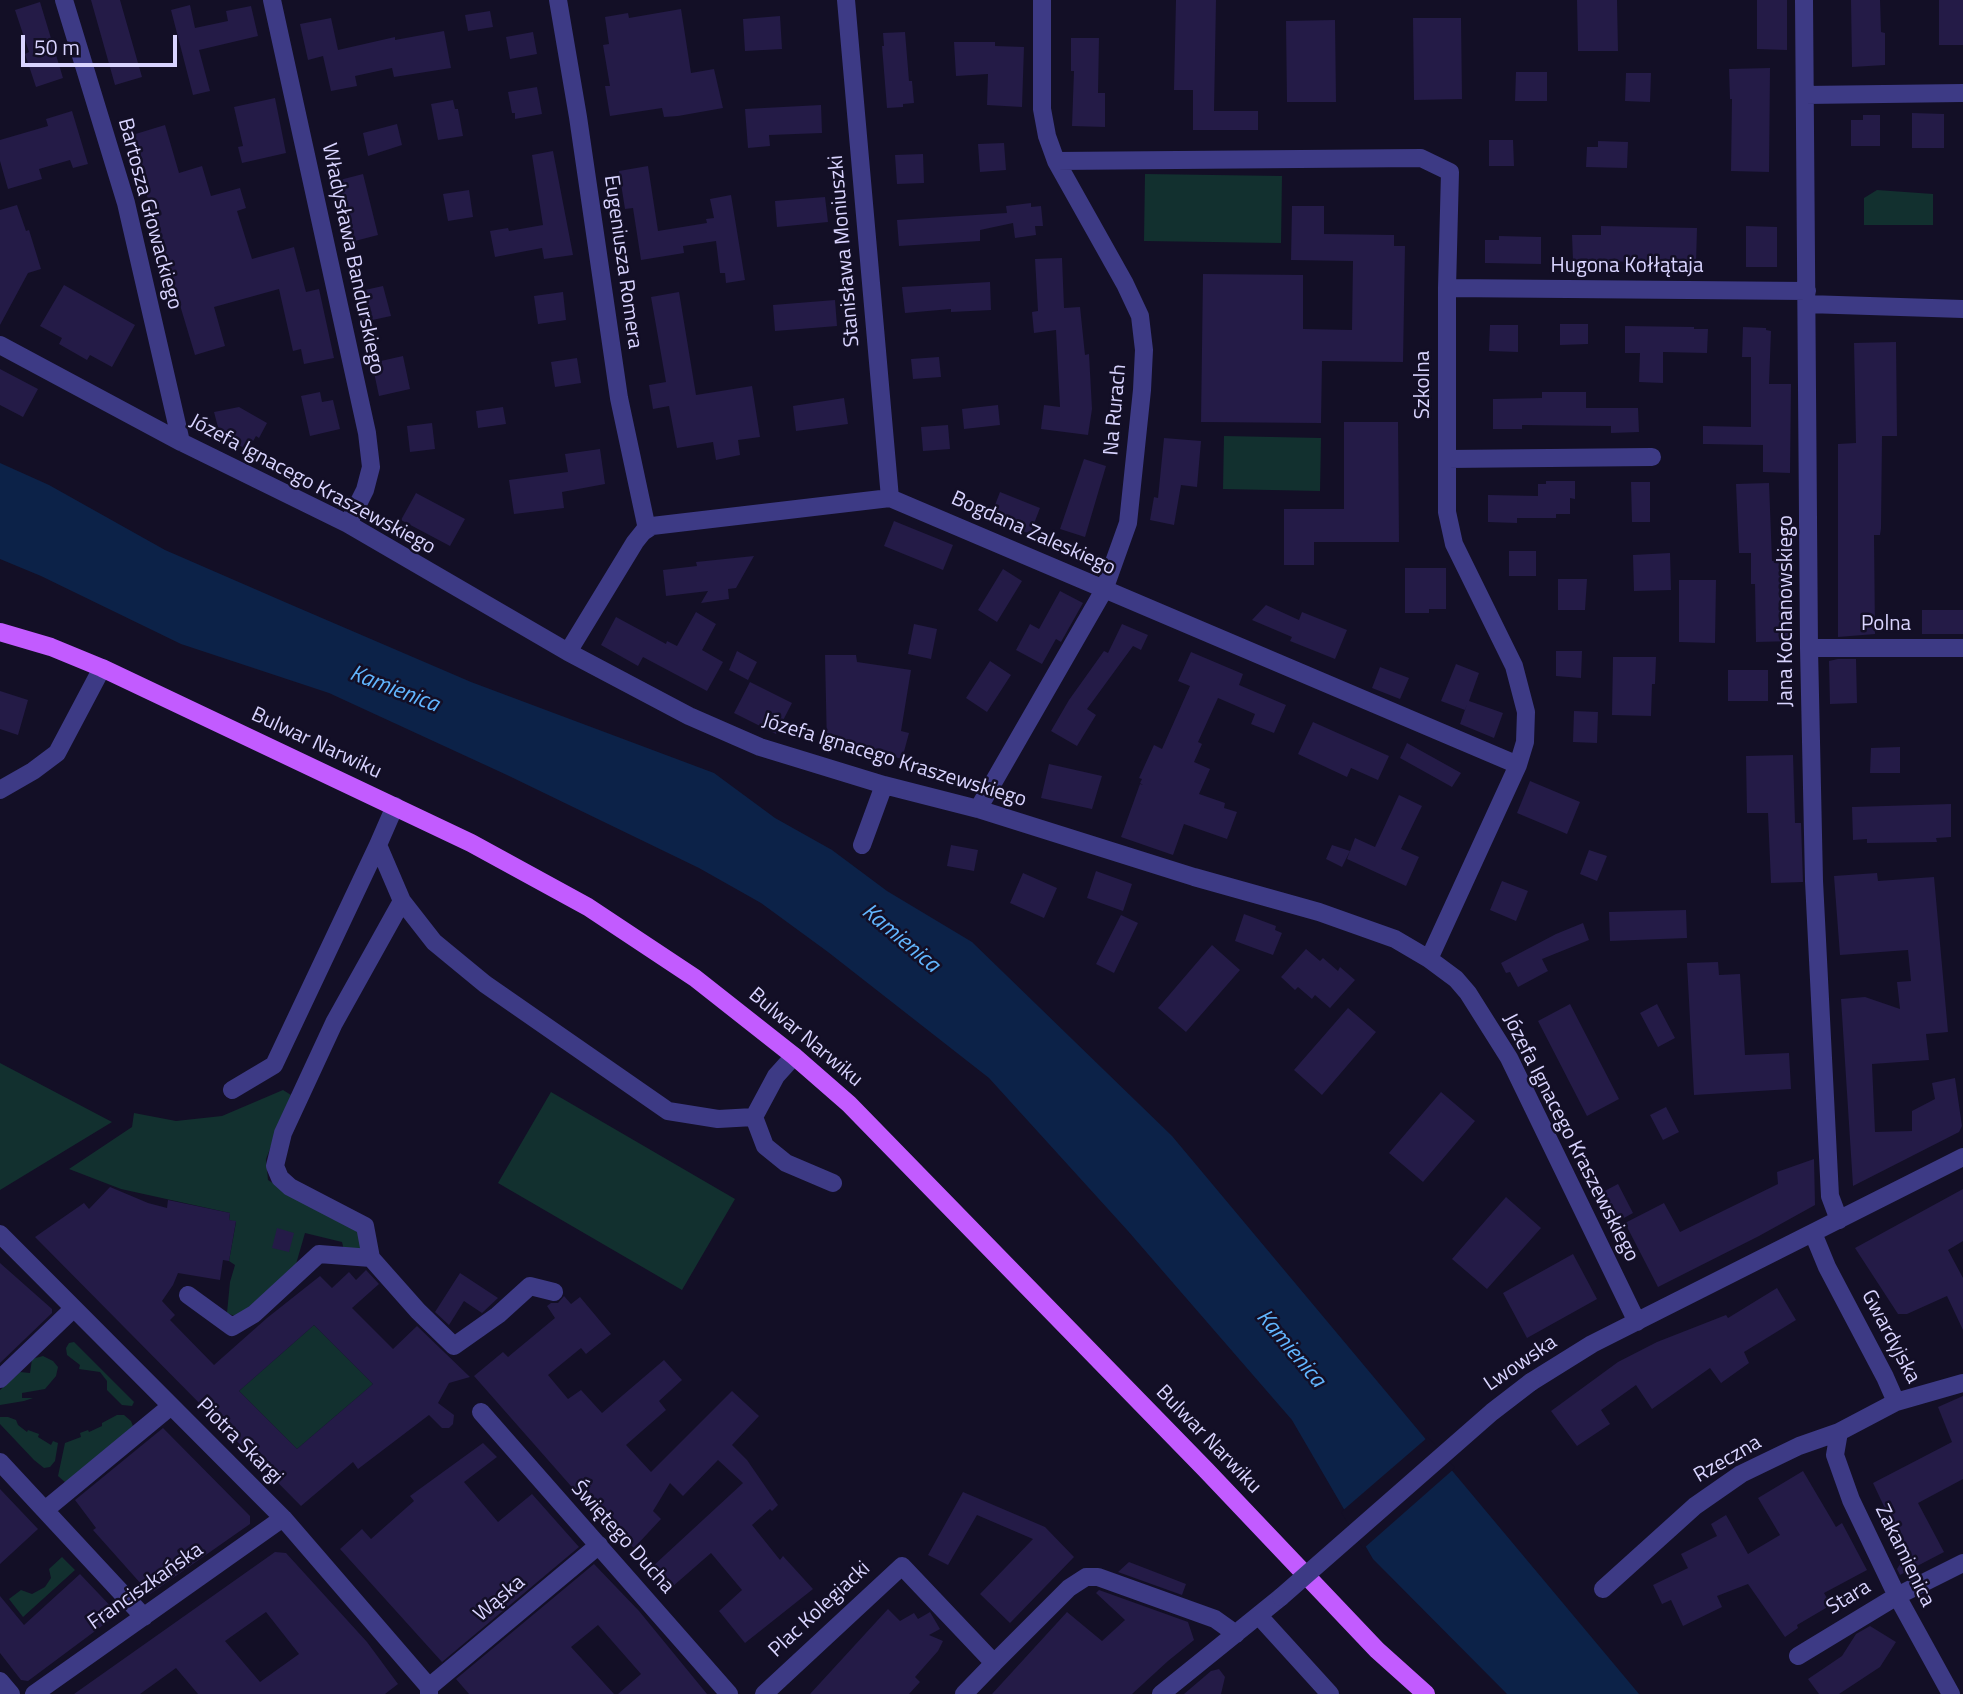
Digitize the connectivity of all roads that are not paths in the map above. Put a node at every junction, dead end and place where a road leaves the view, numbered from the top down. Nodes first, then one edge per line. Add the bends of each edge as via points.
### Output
1 (64, 0) edge
2 (272, 0) edge
3 (558, 0) edge
4 (846, 0) edge
5 (1042, 0) edge
6 (1804, 0) edge
7 (1963, 93) edge
8 (1805, 95) junction
9 (1056, 161) junction
10 (1447, 288) junction
11 (1807, 298) junction
12 (1963, 309) edge
13 (0, 345) edge
14 (181, 442) junction
15 (1652, 457) dead end
16 (1447, 459) junction
17 (890, 498) junction
18 (348, 524) junction
19 (647, 530) junction
20 (1104, 590) junction
21 (0, 632) edge
22 (1809, 648) junction
23 (1963, 648) edge
24 (568, 652) junction
25 (102, 668) junction
26 (1518, 765) junction
27 (5, 784) edge
28 (884, 785) junction
29 (394, 806) junction
30 (978, 809) junction
31 (378, 845) junction
32 (862, 845) dead end
33 (401, 901) junction
34 (1429, 959) junction
35 (794, 1056) junction
36 (232, 1090) dead end
37 (754, 1116) junction
38 (1963, 1157) edge
39 (834, 1183) dead end
40 (1839, 1220) junction
41 (1813, 1233) junction
42 (0, 1234) edge
43 (371, 1258) junction
44 (554, 1292) dead end
45 (188, 1295) dead end
46 (73, 1309) junction
47 (1637, 1322) junction
48 (0, 1379) edge
49 (1963, 1382) edge
50 (1896, 1402) junction
51 (171, 1406) junction
52 (481, 1412) dead end
53 (1839, 1432) junction
54 (0, 1462) edge
55 (45, 1510) junction
56 (283, 1518) junction
57 (599, 1545) junction
58 (1963, 1563) edge
59 (1603, 1589) dead end
60 (1897, 1596) junction
61 (144, 1616) junction
62 (1259, 1616) junction
63 (1236, 1634) junction
64 (1798, 1656) dead end
65 (994, 1663) junction
66 (0, 1681) edge
67 (429, 1691) edge
68 (1947, 1692) edge
69 (11, 1694) edge
70 (34, 1694) edge
71 (729, 1694) edge
72 (764, 1694) edge
73 (964, 1694) edge
74 (1161, 1694) edge
75 (1331, 1694) edge
76 (1426, 1694) edge

1 - 14 street, Bartosza Głowackiego via 126,203
2 - 18 street, Władysława Bandurskiego via 372,467
3 - 19 street, Eugeniusza Romera via 619,398
4 - 17 street, Stanisława Moniuszki
5 - 9 street, Na Rurach via 1042,109
6 - 8 street, Jana Kochanowskiego
7 - 8 street
8 - 11 street, Jana Kochanowskiego
9 - 10 street, Szkolna via 1427,160 1450,172
9 - 20 street, Na Rurach via 1140,316 1144,350 1128,523
10 - 11 street, Hugona Kołłątaja
10 - 16 street, Szkolna
11 - 12 street, Hugona Kołłątaja
11 - 22 street, Jana Kochanowskiego
13 - 14 street, Józefa Ignacego Kraszewskiego
14 - 18 street, Józefa Ignacego Kraszewskiego
15 - 16 street
16 - 26 street, Szkolna via 1447,512 1454,544 1521,685 1525,742
17 - 19 street, Bogdana Zaleskiego
17 - 20 street, Bogdana Zaleskiego
18 - 24 street, Józefa Ignacego Kraszewskiego
19 - 24 street via 635,542
20 - 26 street, Bogdana Zaleskiego
20 - 30 street, Na Rurach
21 - 25 main road, Bulwar Narwiku
22 - 23 street, Polna
22 - 40 street, Jana Kochanowskiego via 1825,1114 1830,1196
24 - 28 street, Józefa Ignacego Kraszewskiego via 689,716 760,747
25 - 27 street via 57,753
25 - 29 main road, Bulwar Narwiku
26 - 34 street, Szkolna
28 - 30 street, Józefa Ignacego Kraszewskiego
28 - 32 street
29 - 31 street
29 - 35 main road, Bulwar Narwiku via 588,907 695,978
30 - 34 street, Józefa Ignacego Kraszewskiego via 1319,912 1395,939
31 - 33 street
31 - 36 street via 274,1065
33 - 37 street via 434,942 485,984 668,1111 718,1119
33 - 43 street via 334,1023 283,1133 275,1166 290,1187 365,1226
34 - 47 street, Józefa Ignacego Kraszewskiego via 1468,993 1509,1058
35 - 37 street via 776,1076
35 - 76 main road, Bulwar Narwiku via 868,1123 1377,1650
37 - 39 street via 765,1146 786,1163
38 - 40 street, Lwowska
40 - 41 street, Lwowska
41 - 47 street, Lwowska
41 - 50 street, Gwardyjska
42 - 46 street, Piotra Skargi
43 - 44 street via 454,1346 530,1286
43 - 45 street via 318,1254 254,1314 232,1328
46 - 48 street
46 - 51 street, Piotra Skargi
47 - 62 street, Lwowska, bridge via 1592,1344 1492,1412
49 - 50 street, Gwardyjska
50 - 53 street, Rzeczna
51 - 55 street
51 - 56 street, Piotra Skargi
52 - 57 street, Świętego Ducha
53 - 59 street, Rzeczna via 1741,1474 1695,1506
53 - 60 street, Zakamienica via 1835,1455
54 - 55 street
55 - 61 street
56 - 61 street, Franciszkańska
56 - 67 street, Piotra Skargi
57 - 67 street, Wąska
57 - 71 street, Świętego Ducha
58 - 60 street, Stara
60 - 64 street, Stara
60 - 68 street, Zakamienica
61 - 70 street, Franciszkańska
62 - 63 street, Lwowska
62 - 75 street
63 - 65 street via 1214,1619 1098,1577 1086,1577 1069,1588
63 - 74 street, Lwowska
65 - 72 street, Plac Kolegiacki via 902,1566
65 - 73 street
66 - 69 street

